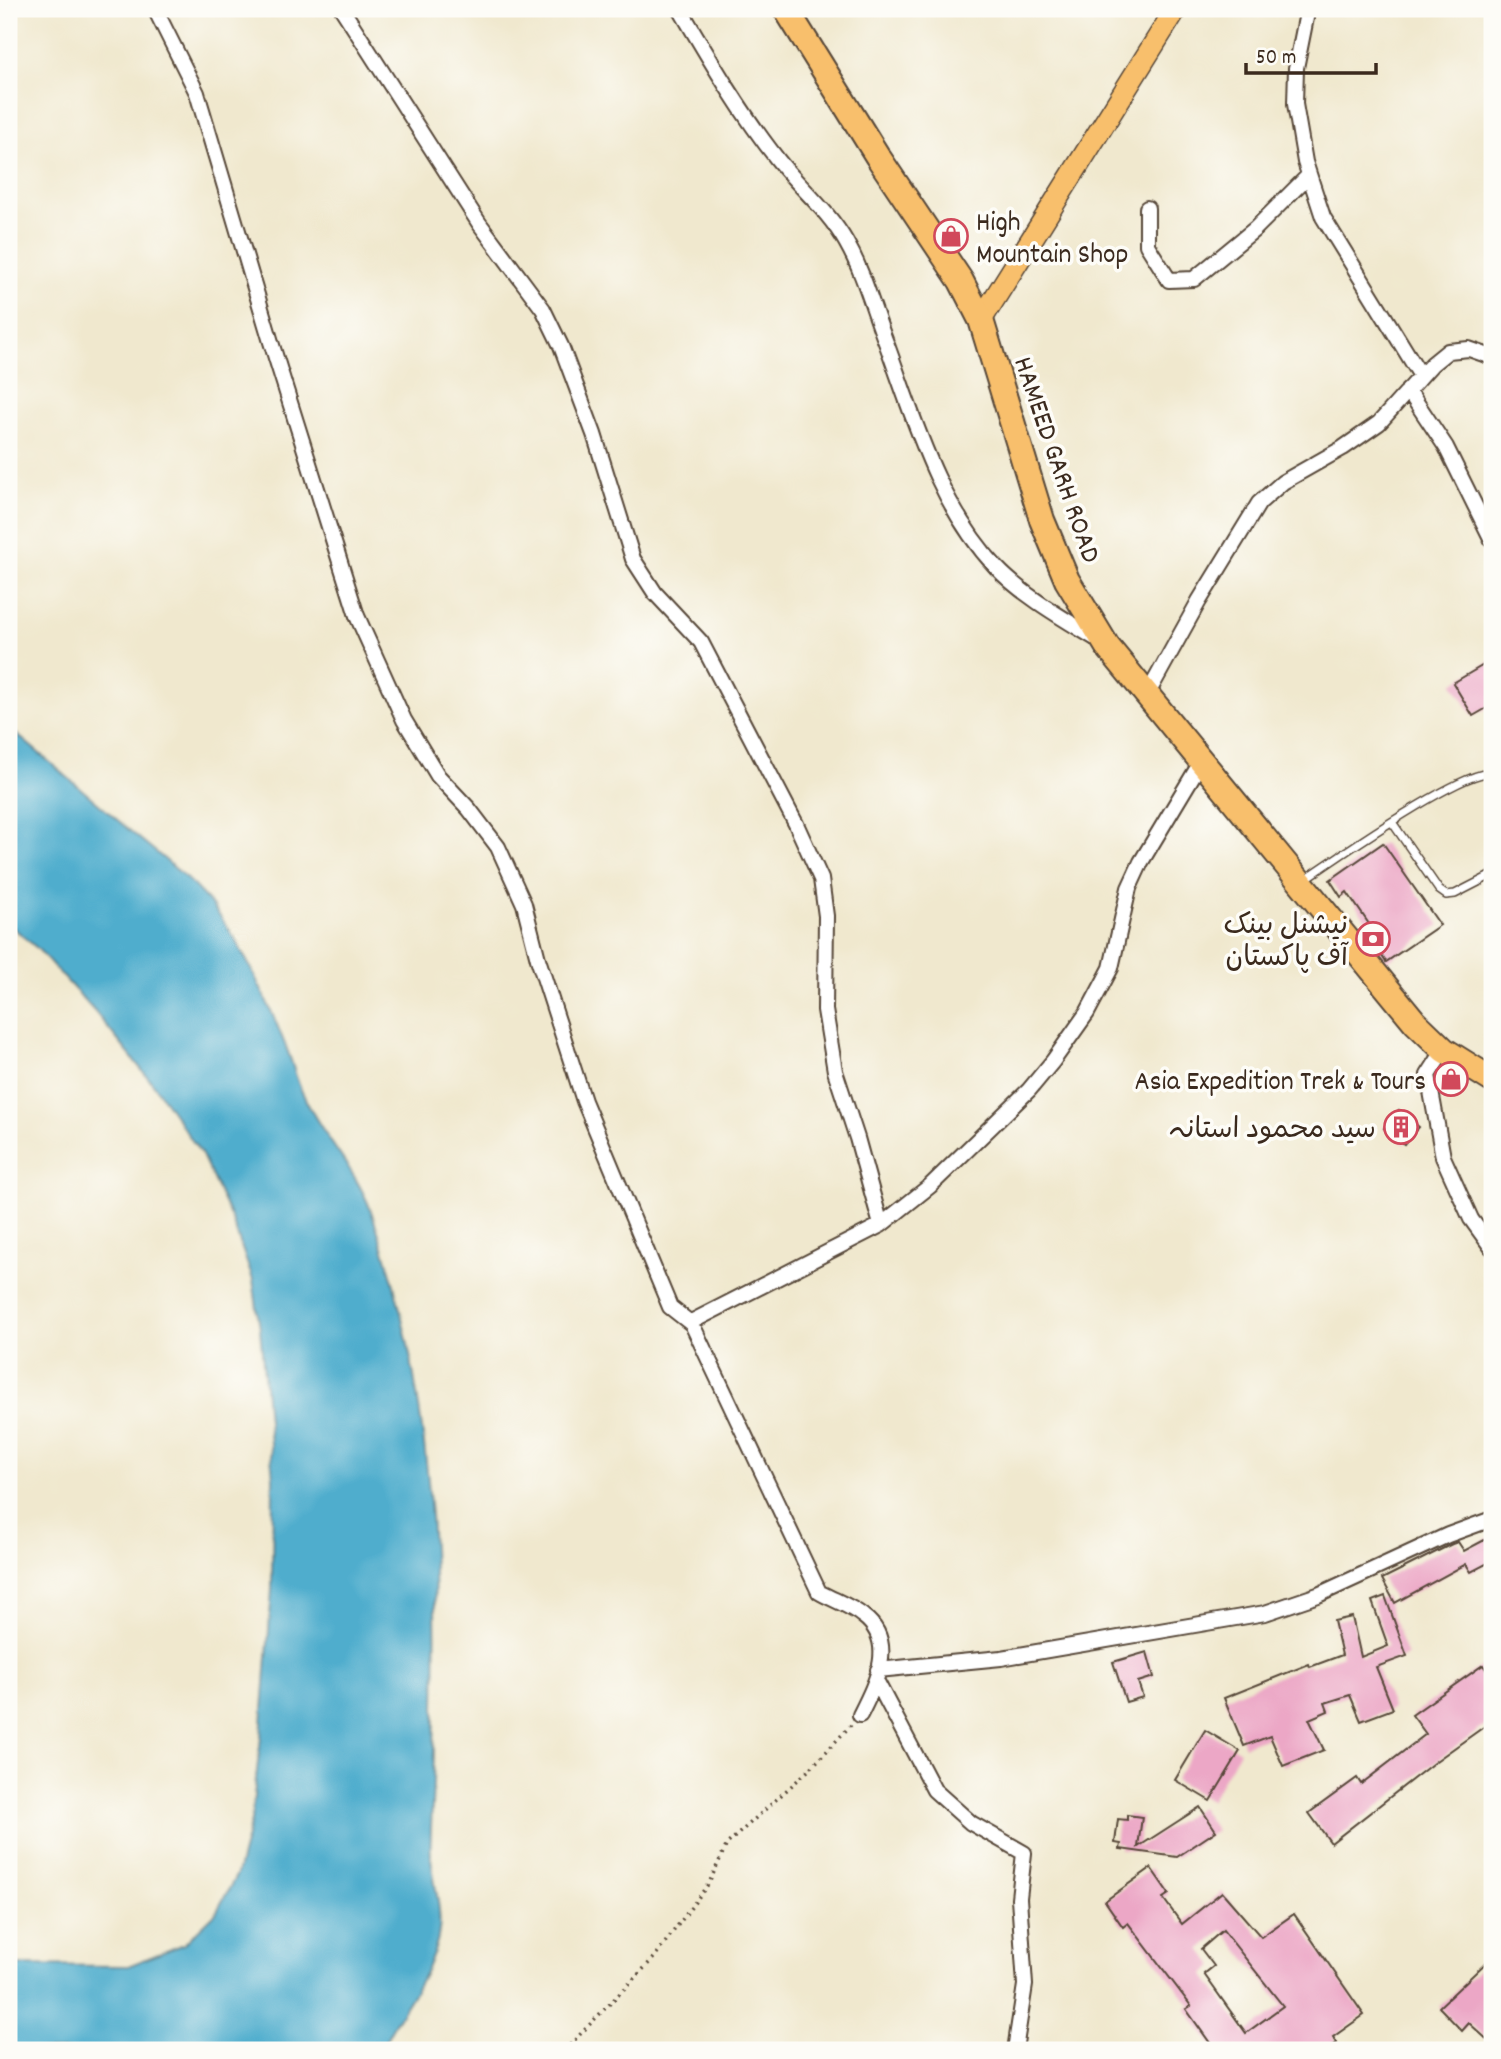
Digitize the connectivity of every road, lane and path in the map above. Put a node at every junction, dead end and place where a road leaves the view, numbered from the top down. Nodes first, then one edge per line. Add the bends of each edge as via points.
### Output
1 (155, 9) edge
2 (342, 9) edge
3 (680, 9) edge
4 (786, 9) edge
5 (1177, 9) edge
6 (1304, 9) edge
7 (1309, 175) junction
8 (1147, 208) dead end
9 (981, 320) junction
10 (1492, 357) edge
11 (1420, 376) junction
12 (1408, 390) junction
13 (1492, 540) edge
14 (1107, 646) junction
15 (1147, 695) junction
16 (1201, 762) junction
17 (1492, 772) edge
18 (1392, 822) junction
19 (1492, 875) edge
20 (1300, 883) junction
21 (1444, 1050) junction
22 (1492, 1080) edge
23 (881, 1225) junction
24 (1492, 1248) edge
25 (693, 1325) junction
26 (1492, 1519) edge
27 (877, 1676) junction
28 (860, 1715) joint
29 (565, 2050) edge
30 (1015, 2050) edge

1 - 25 street via 197,93 357,616 404,720 438,776 498,847 524,905 584,1101 670,1307
2 - 23 street via 479,223 543,309 594,434 633,559 655,593 701,642 821,879 826,916 825,1010 835,1071
3 - 14 street via 771,151 830,217 855,258 929,458 968,534 998,569 1040,603
4 - 9 highway, HAMEED GARH ROAD via 961,281
5 - 9 main road
6 - 7 street via 1296,104
7 - 8 street via 1255,229 1194,279 1169,280 1147,245
7 - 11 street via 1323,217
9 - 14 highway, HAMEED GARH ROAD via 1042,520 1067,580
10 - 11 street via 1469,349 1448,351
11 - 12 street
12 - 13 street via 1446,447
12 - 15 street via 1379,423 1283,482 1259,503
14 - 15 highway, HAMEED GARH ROAD
15 - 16 highway, HAMEED GARH ROAD
16 - 20 highway, HAMEED GARH ROAD
16 - 23 street via 1129,888 1111,968 1082,1021 1029,1090 930,1186
17 - 18 lane via 1469,777
18 - 19 lane via 1446,895
18 - 20 lane
20 - 21 highway, HAMEED GARH ROAD via 1415,1022
21 - 22 highway, HAMEED GARH ROAD
21 - 24 street via 1428,1075 1443,1157 1471,1219
23 - 25 street via 691,1322
25 - 27 street via 819,1592 863,1615 876,1628 883,1649
26 - 27 street via 1318,1595 1265,1613
27 - 28 street
27 - 30 street via 934,1790 971,1823 1024,1853 1019,1898 1025,1985
28 - 29 path via 810,1769 727,1844 709,1883 653,1959

